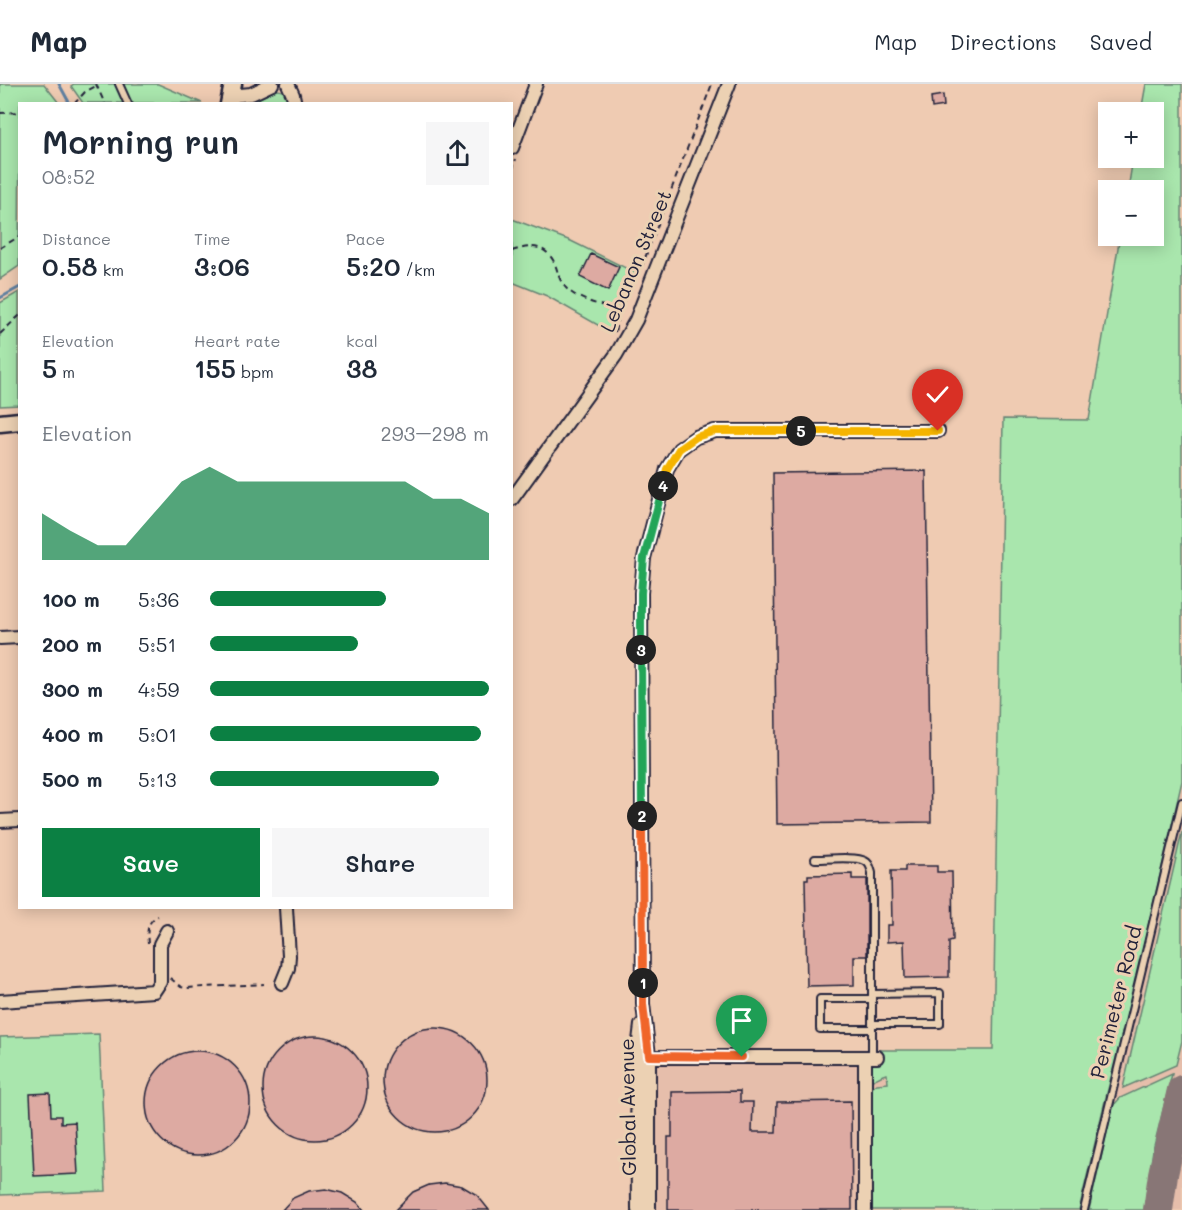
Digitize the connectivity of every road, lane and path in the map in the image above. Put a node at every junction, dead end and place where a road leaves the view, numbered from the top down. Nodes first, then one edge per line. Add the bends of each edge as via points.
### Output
1 (119, 84) edge
2 (272, 84) edge
3 (288, 84) edge
4 (536, 84) edge
5 (712, 84) edge
6 (729, 84) edge
7 (96, 85) edge
8 (230, 94) edge
9 (76, 102) edge
10 (104, 102) edge
11 (127, 102) edge
12 (295, 102) edge
13 (18, 112) edge
14 (0, 113) edge
15 (513, 145) edge
16 (18, 237) edge
17 (0, 248) edge
18 (513, 251) edge
19 (619, 309) junction
20 (18, 317) edge
21 (0, 334) edge
22 (613, 340) dead end
23 (18, 421) edge
24 (0, 423) edge
25 (938, 431) dead end
26 (513, 498) edge
27 (18, 637) edge
28 (0, 638) edge
29 (1182, 802) edge
30 (18, 820) edge
31 (0, 821) edge
32 (815, 859) dead end
33 (286, 909) edge
34 (158, 916) dead end
35 (167, 932) dead end
36 (148, 943) dead end
37 (161, 978) junction
38 (282, 983) dead end
39 (264, 984) dead end
40 (872, 996) junction
41 (0, 1001) edge
42 (872, 1026) junction
43 (643, 1057) junction
44 (871, 1057) junction
45 (638, 1210) edge
46 (649, 1210) edge
47 (865, 1210) edge
48 (1083, 1210) edge

1 - 11 lane
2 - 8 street via 251,94
3 - 12 street
4 - 15 street
5 - 19 path via 640,271 630,276
6 - 26 street, Lebanon Street via 626,339
7 - 9 path
7 - 10 path
13 - 14 path
16 - 17 path
18 - 19 path via 524,246 545,251 570,291
19 - 22 path
20 - 21 path
23 - 24 main road
25 - 43 street, Global Avenue via 715,431 696,437 679,449 667,469 644,558 641,593
27 - 28 street
29 - 48 lane, Perimeter Road
30 - 31 street
32 - 40 lane via 858,858 866,861 873,873
33 - 38 street via 289,956
34 - 36 path via 148,926
35 - 37 street via 160,944
37 - 39 path via 171,978 186,988
37 - 41 street via 154,991
40 - 42 lane
40 - 42 lane via 820,999 820,1029
40 - 42 lane via 940,993 940,1023
42 - 44 lane
43 - 44 street
43 - 45 street, Global Avenue
43 - 46 street, Global Avenue
44 - 47 street

